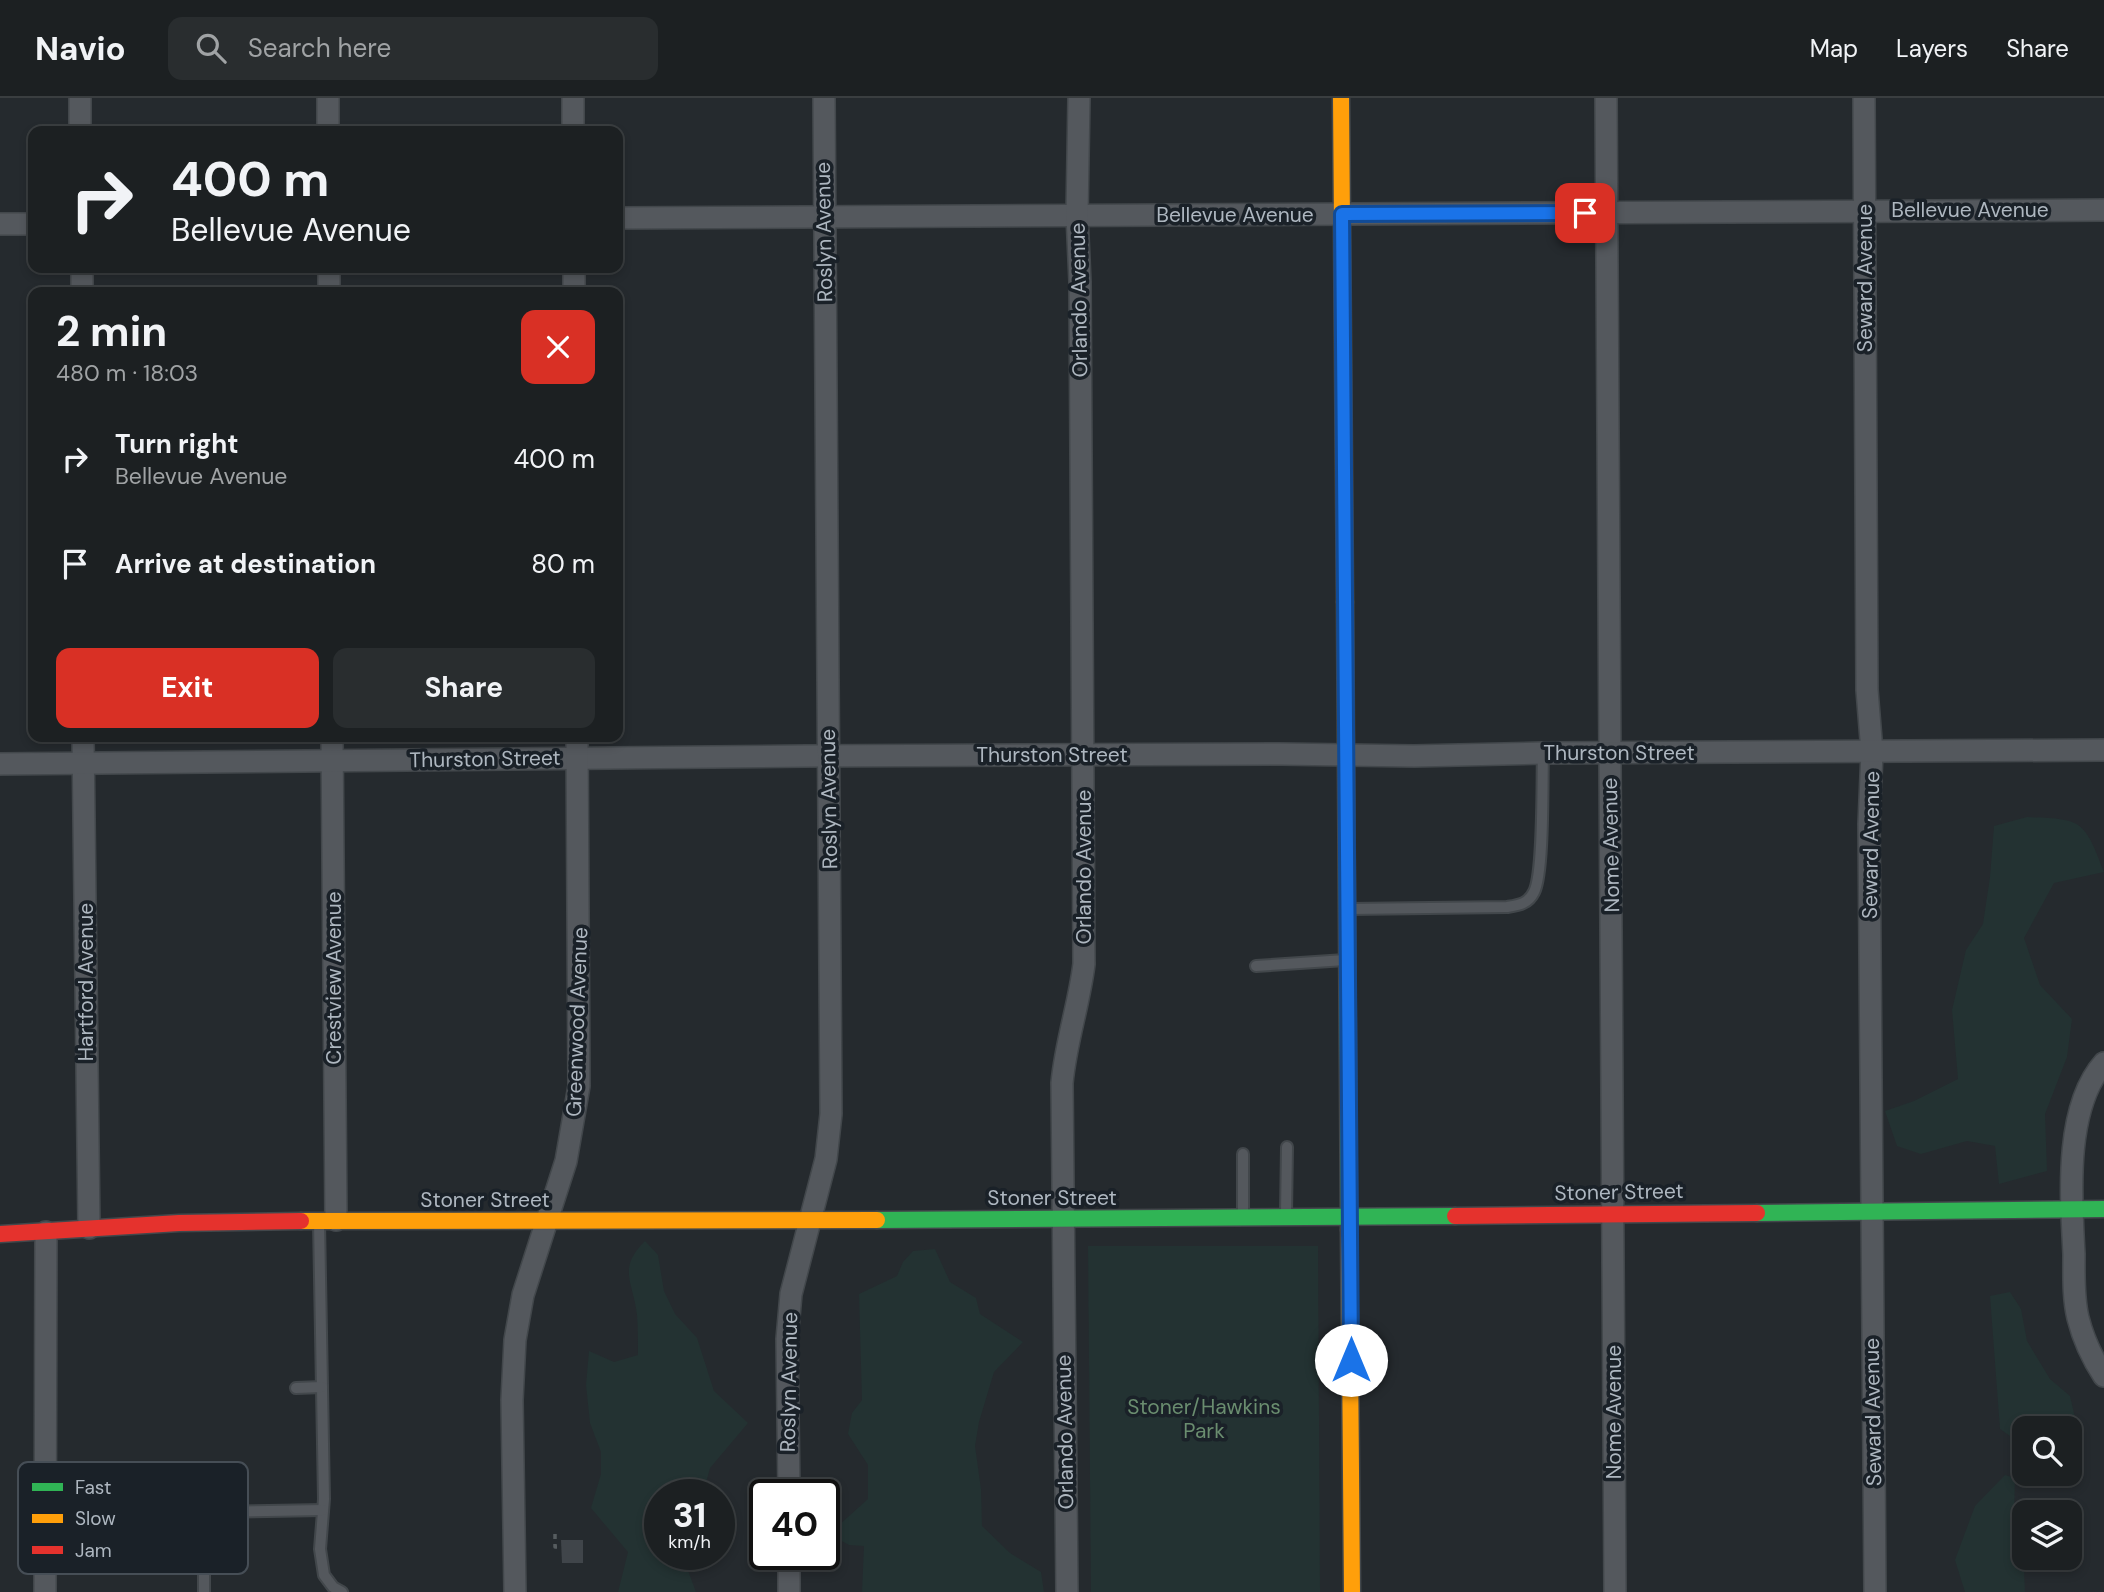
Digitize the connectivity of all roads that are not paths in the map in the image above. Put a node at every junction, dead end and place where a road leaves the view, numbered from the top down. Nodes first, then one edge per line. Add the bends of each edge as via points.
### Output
1 (80, 98) edge
2 (328, 98) edge
3 (573, 98) edge
4 (824, 98) edge
5 (1079, 98) edge
6 (1341, 98) edge
7 (1606, 98) edge
8 (1864, 98) edge
9 (80, 126) edge
10 (328, 126) edge
11 (573, 126) edge
12 (1865, 210) junction
13 (2104, 210) edge
14 (1606, 213) junction
15 (1342, 214) junction
16 (1077, 215) junction
17 (823, 217) junction
18 (623, 218) edge
19 (28, 224) edge
20 (0, 225) edge
21 (83, 742) edge
22 (332, 742) edge
23 (577, 747) edge
24 (2104, 750) edge
25 (1872, 752) junction
26 (1543, 753) junction
27 (1610, 753) junction
28 (827, 756) junction
29 (1083, 756) junction
30 (1347, 756) junction
31 (332, 760) junction
32 (83, 763) junction
33 (0, 764) edge
34 (1348, 909) junction
35 (1348, 960) junction
36 (1256, 966) dead end
37 (2104, 1063) edge
38 (1287, 1147) dead end
39 (1243, 1154) dead end
40 (2072, 1209) junction
41 (2104, 1209) edge
42 (1871, 1210) junction
43 (1612, 1213) junction
44 (1349, 1216) junction
45 (1286, 1217) junction
46 (1243, 1218) junction
47 (327, 1220) junction
48 (809, 1220) junction
49 (1063, 1220) junction
50 (545, 1222) junction
51 (89, 1228) junction
52 (46, 1233) junction
53 (0, 1234) edge
54 (2104, 1376) edge
55 (322, 1387) junction
56 (296, 1388) dead end
57 (45, 1462) edge
58 (789, 1479) edge
59 (323, 1510) junction
60 (248, 1511) edge
61 (789, 1570) edge
62 (45, 1574) edge
63 (204, 1574) edge
64 (45, 1592) edge
65 (204, 1592) edge
66 (342, 1592) edge
67 (515, 1592) edge
68 (789, 1592) edge
69 (1067, 1592) edge
70 (1352, 1592) edge
71 (1615, 1592) edge
72 (1875, 1592) edge

1 - 9 street
2 - 10 street
3 - 11 street
4 - 17 street, Roslyn Avenue
5 - 16 street, Orlando Avenue
6 - 15 street
7 - 14 street, Nome Avenue
8 - 12 street, Seward Avenue
12 - 13 street, Bellevue Avenue
12 - 14 street, Bellevue Avenue
12 - 25 street, Seward Avenue via 1867,676
14 - 15 street, Bellevue Avenue
14 - 27 street, Nome Avenue
15 - 16 street, Bellevue Avenue
15 - 30 street
16 - 17 street, Bellevue Avenue
16 - 29 street, Orlando Avenue
17 - 18 street, Bellevue Avenue
17 - 28 street, Roslyn Avenue
19 - 20 street
21 - 32 street, Hartford Avenue
22 - 31 street, Crestview Avenue
23 - 28 street, Thurston Street
23 - 31 street, Thurston Street
23 - 50 street, Greenwood Avenue via 579,1086 566,1161
24 - 25 street, Thurston Street
25 - 27 street, Thurston Street
25 - 42 street, Seward Avenue
26 - 27 street, Thurston Street
26 - 30 street, Thurston Street
26 - 34 lane via 1539,875 1533,895 1522,905
27 - 43 street, Nome Avenue
28 - 29 street, Thurston Street
28 - 48 street, Roslyn Avenue via 831,1114 826,1159
29 - 30 street, Thurston Street
29 - 49 street, Orlando Avenue via 1084,964 1062,1083
30 - 34 street
31 - 32 street, Thurston Street
31 - 47 street, Crestview Avenue
32 - 33 street, Thurston Street
32 - 51 street, Hartford Avenue
34 - 35 street
35 - 36 lane
35 - 44 street
37 - 40 street via 2086,1091 2078,1121
38 - 45 lane
39 - 46 lane
40 - 41 street, Stoner Street
40 - 42 street, Stoner Street
40 - 54 street via 2077,1315 2086,1345
42 - 43 street, Stoner Street
42 - 72 street, Seward Avenue
43 - 44 street, Stoner Street
43 - 71 street, Nome Avenue
44 - 45 street, Stoner Street
44 - 70 street
45 - 46 street, Stoner Street
46 - 49 street, Stoner Street
47 - 50 street, Stoner Street
47 - 51 street, Stoner Street
47 - 55 lane
48 - 49 street, Stoner Street
48 - 50 street, Stoner Street
48 - 58 street, Roslyn Avenue via 790,1294
49 - 69 street, Orlando Avenue
50 - 67 street, Greenwood Avenue via 515,1340
51 - 52 street, Stoner Street
52 - 53 street, Stoner Street
52 - 57 street
55 - 56 lane
55 - 59 lane
59 - 60 lane
59 - 66 lane via 320,1549 324,1575
61 - 68 street
62 - 64 street
63 - 65 lane

